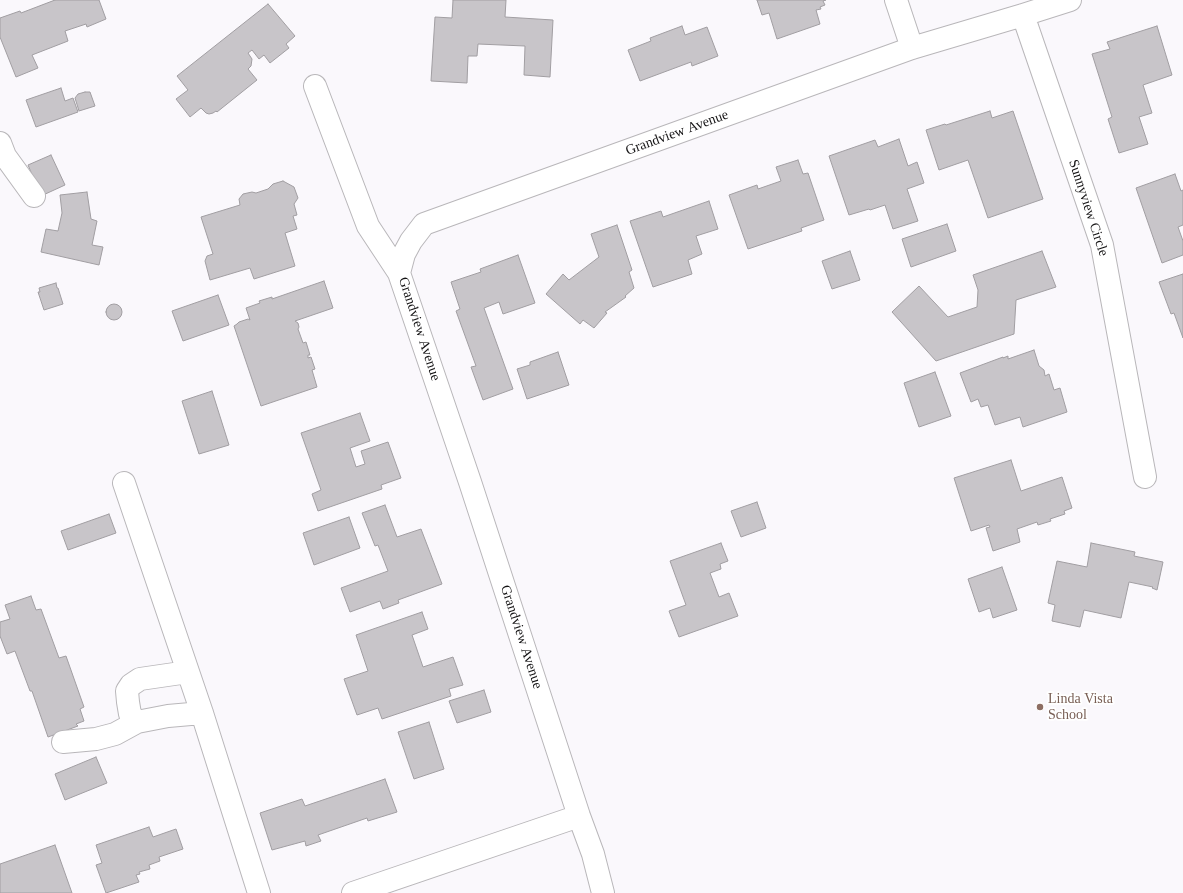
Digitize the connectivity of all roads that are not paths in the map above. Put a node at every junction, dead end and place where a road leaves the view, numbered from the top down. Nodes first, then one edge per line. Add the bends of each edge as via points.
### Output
1 (896, 0) edge
2 (1070, 0) edge
3 (1022, 15) junction
4 (912, 48) junction
5 (315, 86) dead end
6 (0, 143) edge
7 (34, 196) dead end
8 (399, 273) junction
9 (1145, 477) dead end
10 (124, 483) dead end
11 (188, 672) junction
12 (202, 713) junction
13 (137, 722) junction
14 (63, 742) dead end
15 (579, 816) junction
16 (259, 893) edge
17 (353, 893) edge
18 (603, 893) edge

1 - 4 street
2 - 3 street, Grandview Avenue
3 - 4 street, Grandview Avenue
3 - 9 street, Sunnyview Circle via 1102,245
4 - 8 street, Grandview Avenue via 424,224 404,254
5 - 8 street via 368,226
6 - 7 street via 5,156
8 - 15 street, Grandview Avenue
10 - 11 street
11 - 12 street
11 - 13 street via 140,679 130,685 127,691 130,714
12 - 13 street
12 - 16 street
13 - 14 street via 115,734 96,739
15 - 17 street
15 - 18 street, Grandview Avenue via 593,854

